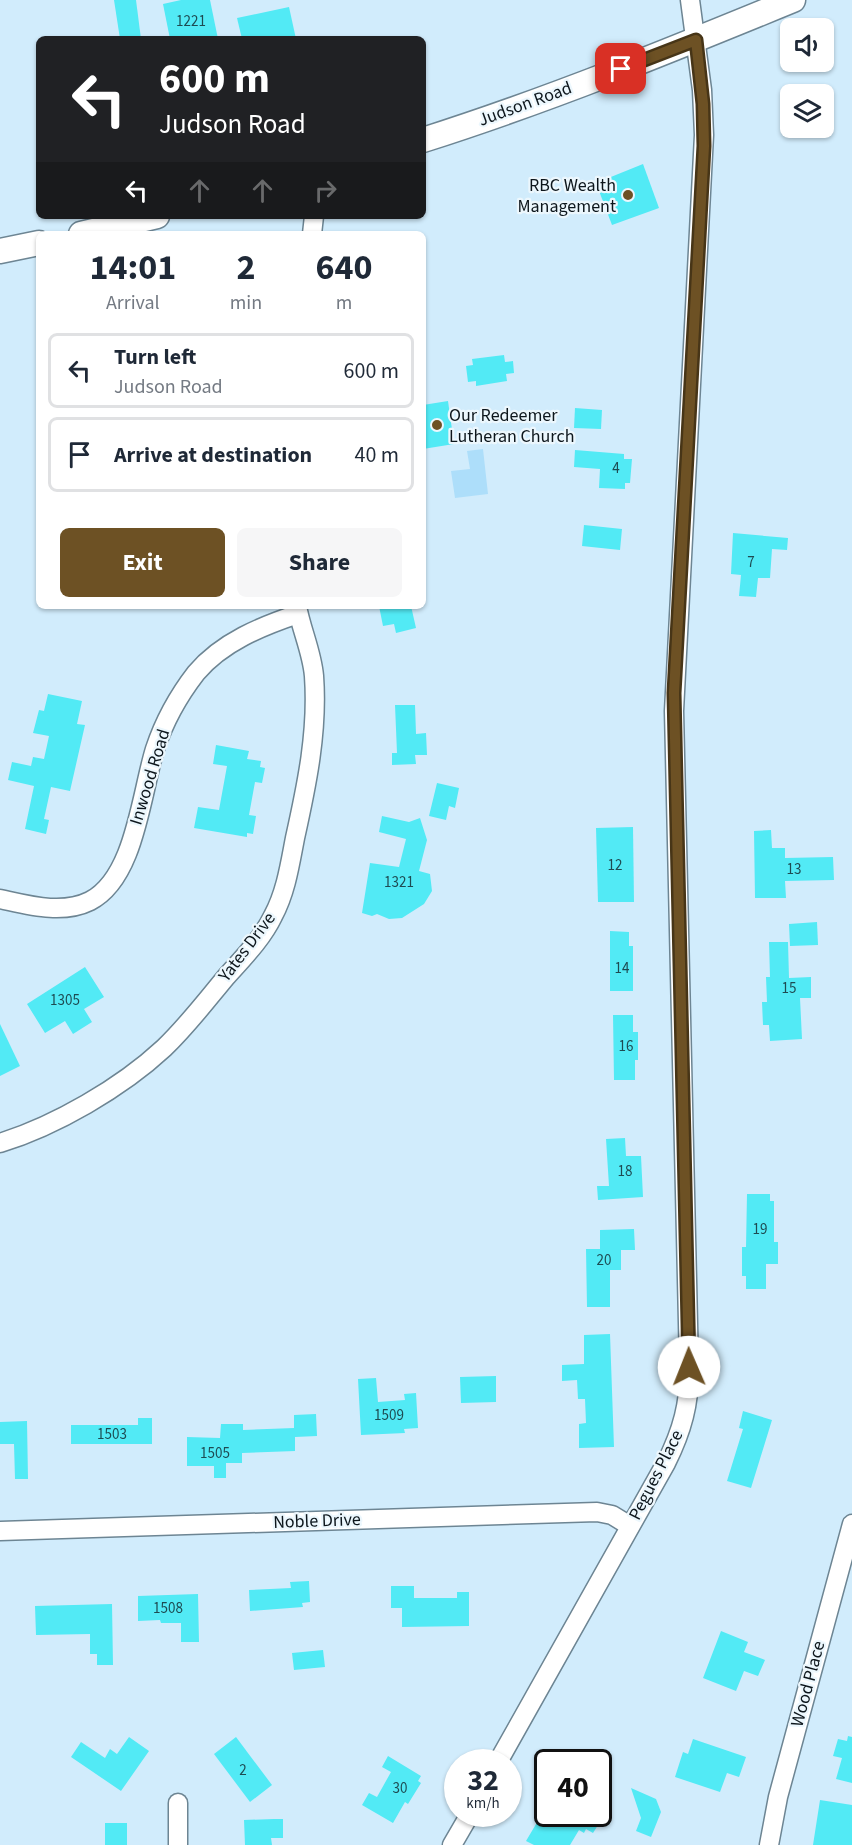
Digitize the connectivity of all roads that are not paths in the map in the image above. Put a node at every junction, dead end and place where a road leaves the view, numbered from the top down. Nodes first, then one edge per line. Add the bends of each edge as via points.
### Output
1 (690, 0) edge
2 (793, 0) edge
3 (696, 40) junction
4 (426, 139) edge
5 (144, 219) edge
6 (94, 231) edge
7 (36, 244) edge
8 (0, 251) edge
9 (297, 610) edge
10 (0, 899) edge
11 (0, 1143) edge
12 (852, 1524) edge
13 (630, 1526) junction
14 (0, 1532) edge
15 (505, 1749) edge
16 (178, 1803) dead end
17 (462, 1827) edge
18 (178, 1845) edge
19 (452, 1845) edge
20 (769, 1845) edge

1 - 3 street, Pegues Place
2 - 3 main road, Judson Road
3 - 4 main road, Judson Road
3 - 13 street, Pegues Place via 704,146 674,711 690,1383 678,1437
5 - 6 main road
7 - 8 main road
9 - 10 street, Inwood Road via 234,642 198,670 167,720 155,749 126,856 113,882 101,894 77,905 53,908
9 - 11 street, Yates Drive via 314,673 312,753 288,873 268,926 188,1023 153,1057 96,1098 33,1131
12 - 20 street, Wood Place via 781,1783
13 - 14 street, Noble Drive via 612,1515 597,1512
13 - 15 street, Pegues Place
16 - 18 street
17 - 19 street

